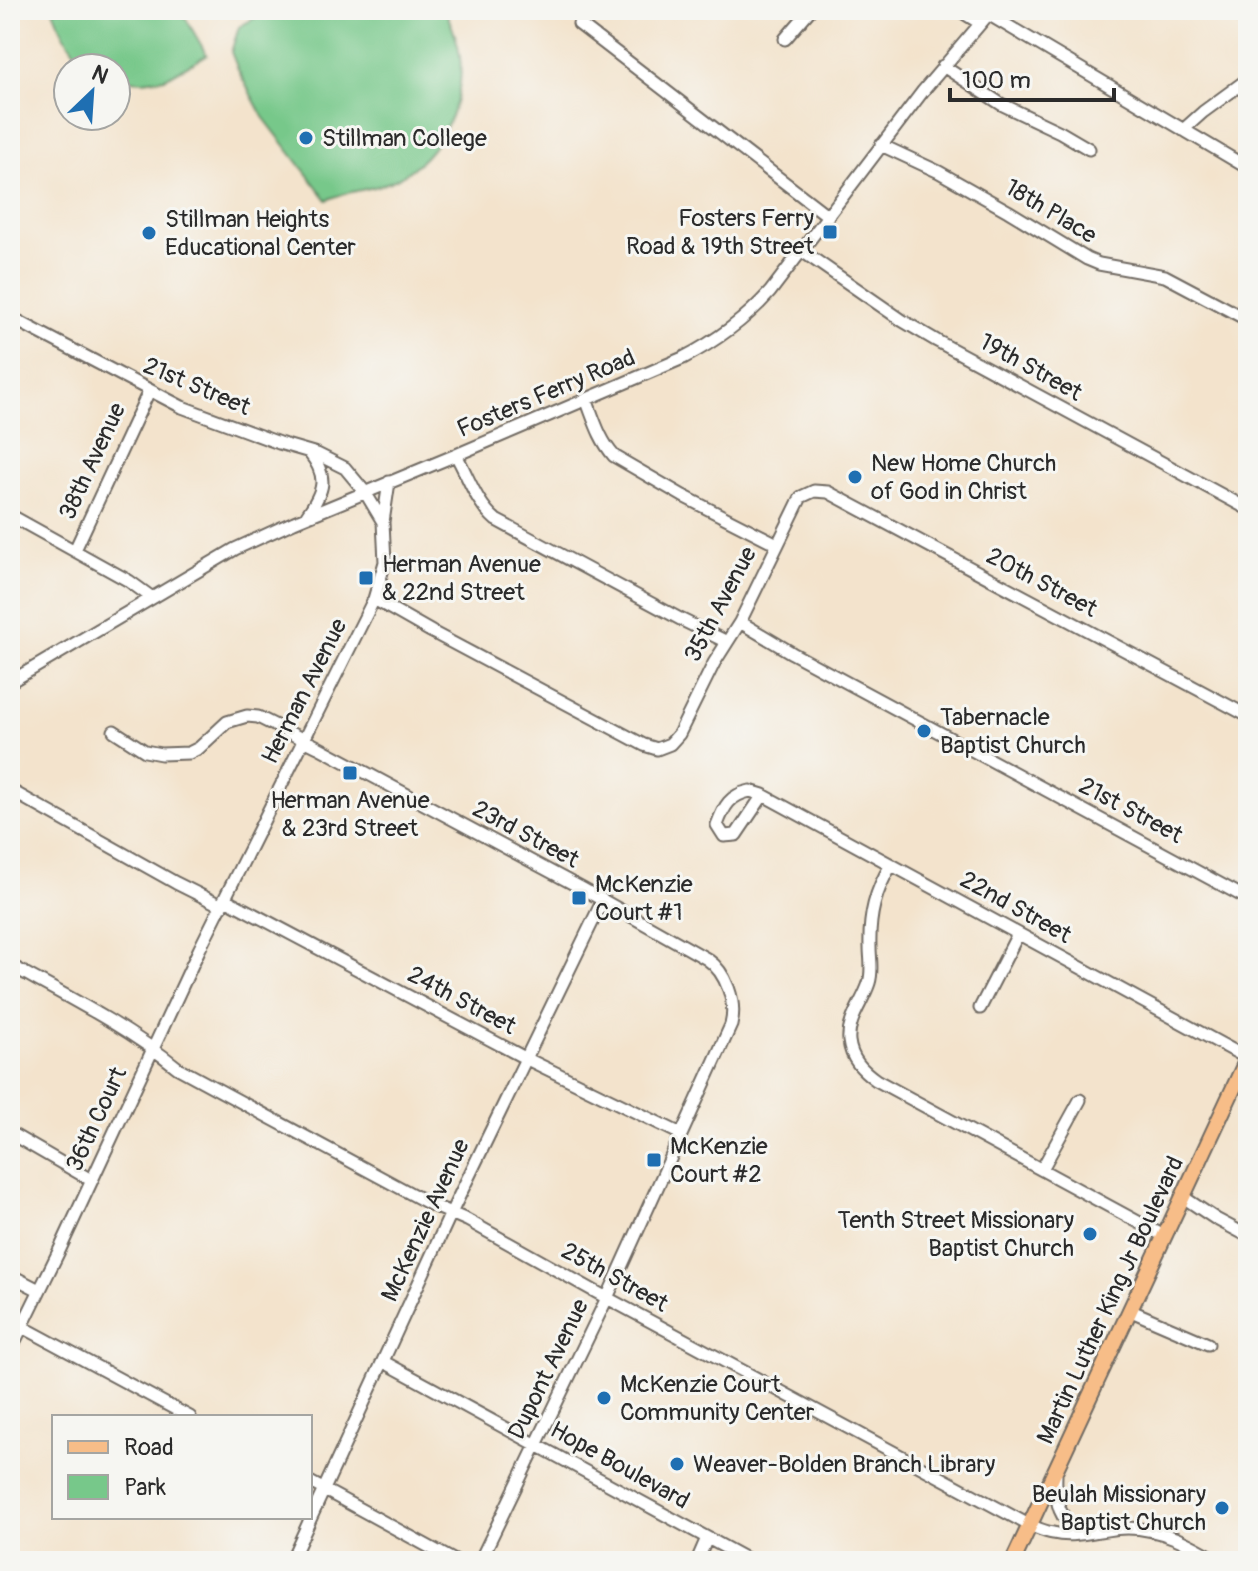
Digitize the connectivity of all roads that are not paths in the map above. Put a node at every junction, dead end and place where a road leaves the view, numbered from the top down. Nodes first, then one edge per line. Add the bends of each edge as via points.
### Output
1 (810, 10) edge
2 (959, 10) edge
3 (1229, 10) edge
4 (986, 16) edge
5 (1248, 22) edge
6 (579, 24) dead end
7 (785, 39) dead end
8 (943, 66) junction
9 (1248, 79) edge
10 (1183, 130) junction
11 (881, 145) junction
12 (1089, 149) dead end
13 (1248, 168) edge
14 (828, 216) junction
15 (802, 251) junction
16 (10, 317) edge
17 (1248, 320) edge
18 (149, 391) junction
19 (586, 399) junction
20 (309, 452) junction
21 (456, 455) junction
22 (389, 482) junction
23 (814, 491) joint
24 (365, 492) junction
25 (1248, 509) edge
26 (10, 515) edge
27 (306, 516) junction
28 (383, 522) junction
29 (777, 544) junction
30 (75, 550) junction
31 (151, 597) junction
32 (374, 599) junction
33 (740, 622) junction
34 (727, 642) junction
35 (10, 682) edge
36 (1248, 716) edge
37 (114, 731) dead end
38 (303, 739) junction
39 (10, 790) edge
40 (763, 795) junction
41 (891, 865) junction
42 (1248, 899) edge
43 (603, 900) junction
44 (224, 902) junction
45 (1018, 934) junction
46 (10, 965) edge
47 (723, 974) joint
48 (980, 1008) dead end
49 (154, 1049) junction
50 (525, 1058) junction
51 (1248, 1058) edge
52 (1242, 1088) edge
53 (1080, 1100) dead end
54 (10, 1133) edge
55 (681, 1134) junction
56 (1042, 1169) junction
57 (91, 1180) junction
58 (1183, 1197) junction
59 (451, 1213) junction
60 (1164, 1236) junction
61 (1248, 1236) edge
62 (10, 1275) edge
63 (39, 1290) junction
64 (607, 1298) junction
65 (1129, 1310) junction
66 (21, 1326) junction
67 (1208, 1344) dead end
68 (10, 1351) edge
69 (384, 1362) junction
70 (186, 1415) edge
71 (536, 1445) junction
72 (1056, 1467) junction
73 (312, 1483) edge
74 (323, 1489) junction
75 (312, 1514) edge
76 (310, 1519) edge
77 (1029, 1525) junction
78 (1090, 1533) junction
79 (707, 1538) junction
80 (1248, 1555) edge
81 (291, 1561) edge
82 (455, 1561) edge
83 (480, 1561) edge
84 (697, 1561) edge
85 (750, 1561) edge
86 (1013, 1561) edge
87 (1219, 1561) edge
88 (1245, 1561) edge

1 - 7 street
2 - 4 street
3 - 5 street
4 - 8 street, Fosters Ferry Road
4 - 10 street
6 - 14 street
8 - 11 street, Fosters Ferry Road
8 - 12 street via 1001,104
9 - 10 street
10 - 13 street
11 - 14 street, Fosters Ferry Road
11 - 17 street, 18th Place via 939,172 1087,259 1165,276
14 - 15 street, Fosters Ferry Road
15 - 19 street, Fosters Ferry Road via 759,304 717,339
15 - 25 street, 19th Street via 937,341
16 - 18 street, 21st Street
18 - 20 street, 21st Street
18 - 30 street, 38th Avenue
19 - 21 street, Fosters Ferry Road
19 - 29 street via 614,456
20 - 24 street, 21st Street via 345,468
20 - 27 street via 322,484
21 - 22 street, Fosters Ferry Road
21 - 34 street via 496,520
22 - 24 street, Fosters Ferry Road
22 - 28 street
23 - 29 street, 35th Avenue via 801,497
23 - 36 street, 20th Street via 840,498
24 - 27 street, Fosters Ferry Road
24 - 28 street, Herman Avenue
26 - 30 street
27 - 31 street, Fosters Ferry Road
28 - 32 street, Herman Avenue via 385,562
29 - 33 street, 35th Avenue
30 - 31 street
31 - 35 street, Fosters Ferry Road
32 - 34 street, 35th Avenue via 657,749 679,734
32 - 38 street, Herman Avenue
33 - 34 street, 35th Avenue
33 - 42 street, 21st Street
37 - 38 street, 23rd Street via 145,751 161,754 189,753 227,722 247,716
38 - 43 street, 23rd Street
38 - 44 street, Herman Avenue
39 - 44 street, 24th Street via 176,883
40 - 40 street via 738,793 728,802 717,825 724,836 736,835
40 - 41 street, 22nd Street
41 - 45 street, 22nd Street
41 - 56 street via 873,908 871,974 851,1022 856,1063 876,1080
43 - 47 street, 23rd Street via 707,959
43 - 50 street, McKenzie Avenue
44 - 49 street, 36th Court
44 - 50 street, 24th Street
45 - 48 street
45 - 51 street, 22nd Street
46 - 49 street, 25th Street
47 - 55 street, Dupont Avenue via 734,1016
49 - 57 street, 36th Court
49 - 59 street, 25th Street via 178,1068
50 - 55 street, 24th Street
50 - 59 street, McKenzie Avenue
51 - 52 main road, Martin Luther King Jr Boulevard
52 - 58 main road, Martin Luther King Jr Boulevard
53 - 56 street
54 - 57 street
55 - 64 street, Dupont Avenue
56 - 60 street
57 - 63 street, 36th Court
58 - 60 main road, Martin Luther King Jr Boulevard
58 - 61 street
59 - 64 street, 25th Street
59 - 69 street, McKenzie Avenue
60 - 65 main road, Martin Luther King Jr Boulevard
62 - 63 street
63 - 66 street, 36th Court
64 - 71 street, Dupont Avenue
64 - 77 street, 25th Street
65 - 67 street
65 - 72 main road, Martin Luther King Jr Boulevard
66 - 68 street, 36th Court
66 - 70 street
69 - 71 street, Hope Boulevard
69 - 74 street, McKenzie Avenue
71 - 79 street, Hope Boulevard
71 - 83 street, Dupont Avenue
72 - 77 main road, Martin Luther King Jr Boulevard
72 - 78 street via 1061,1513 1074,1529
73 - 74 street
74 - 75 street, McKenzie Avenue
74 - 82 street
76 - 81 street, McKenzie Avenue
77 - 78 street, 25th Street via 1054,1534
77 - 86 main road, Martin Luther King Jr Boulevard
78 - 87 street, 25th Street via 1128,1528 1154,1532 1180,1539
79 - 84 street
79 - 85 street, Hope Boulevard
80 - 88 street

